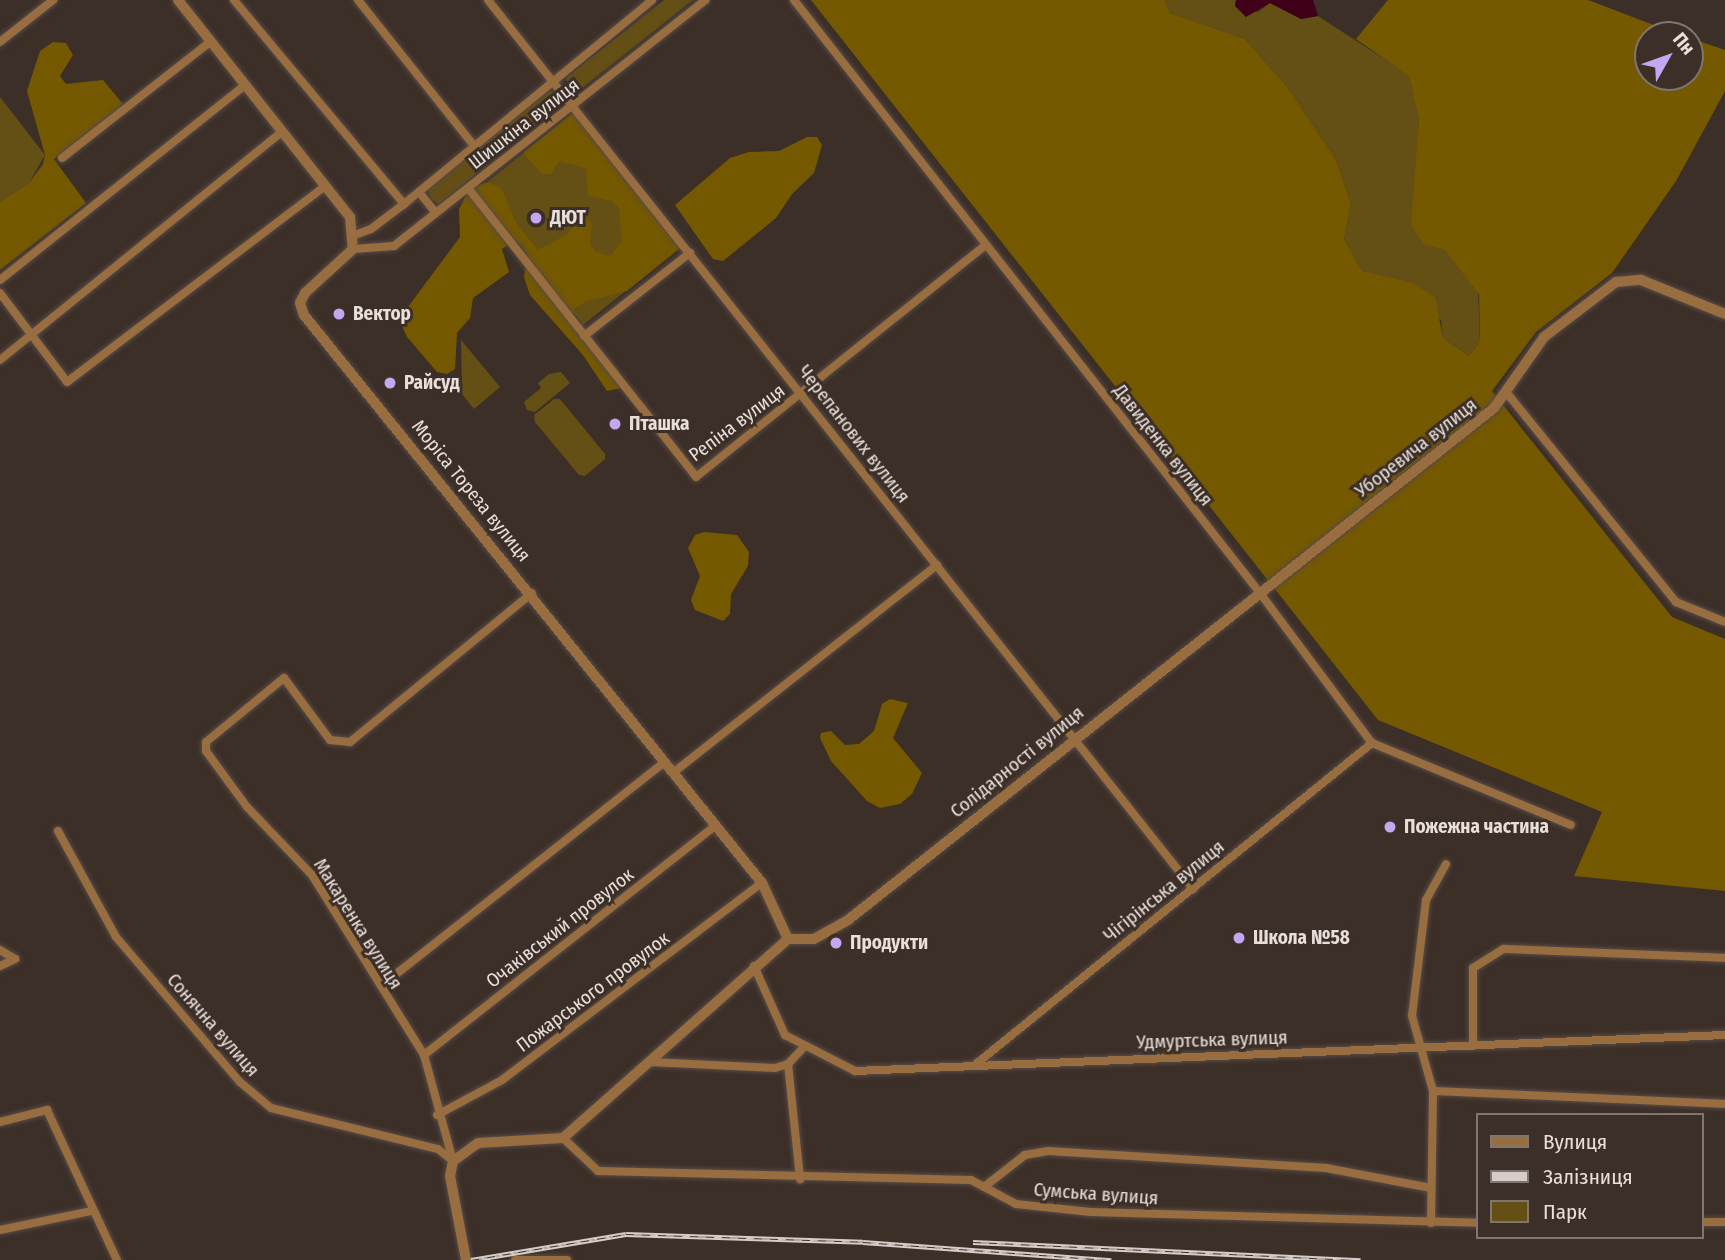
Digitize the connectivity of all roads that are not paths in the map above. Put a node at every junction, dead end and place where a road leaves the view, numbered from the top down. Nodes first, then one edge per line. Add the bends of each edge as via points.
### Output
1 (53, 0) edge
2 (178, 0) edge
3 (234, 0) edge
4 (358, 0) edge
5 (488, 0) edge
6 (652, 0) edge
7 (706, 0) edge
8 (794, 0) edge
9 (211, 41) junction
10 (0, 42) edge
11 (552, 80) junction
12 (245, 85) junction
13 (573, 106) junction
14 (282, 132) junction
15 (474, 146) junction
16 (62, 158) dead end
17 (326, 186) junction
18 (468, 188) junction
19 (419, 192) junction
20 (404, 204) junction
21 (436, 212) junction
22 (355, 234) junction
23 (986, 245) junction
24 (353, 248) junction
25 (690, 253) junction
26 (0, 280) edge
27 (0, 293) edge
28 (1725, 314) edge
29 (32, 335) junction
30 (584, 336) junction
31 (0, 359) edge
32 (1506, 392) junction
33 (802, 393) junction
34 (937, 565) junction
35 (531, 593) junction
36 (1260, 593) junction
37 (1725, 622) edge
38 (1073, 738) junction
39 (1372, 743) junction
40 (666, 762) junction
41 (674, 772) junction
42 (716, 825) junction
43 (1571, 825) dead end
44 (58, 831) dead end
45 (1446, 864) dead end
46 (762, 883) junction
47 (1192, 889) junction
48 (788, 939) junction
49 (0, 950) edge
50 (1725, 958) edge
51 (0, 966) edge
52 (754, 966) junction
53 (380, 986) junction
54 (1725, 1035) edge
55 (1473, 1046) junction
56 (803, 1048) junction
57 (1420, 1048) junction
58 (424, 1055) junction
59 (650, 1062) junction
60 (788, 1064) junction
61 (976, 1064) junction
62 (1433, 1091) junction
63 (1725, 1104) edge
64 (437, 1115) junction
65 (0, 1122) edge
66 (563, 1138) junction
67 (453, 1161) junction
68 (800, 1179) junction
69 (984, 1187) junction
70 (1431, 1188) junction
71 (92, 1211) junction
72 (1704, 1222) edge
73 (1725, 1222) edge
74 (1431, 1223) junction
75 (1476, 1223) edge
76 (0, 1230) edge
77 (117, 1260) edge
78 (466, 1260) edge
79 (515, 1260) edge
80 (567, 1260) edge

1 - 10 street
2 - 9 street
3 - 20 street
4 - 15 street
5 - 11 street, Черепанових вулиця
6 - 11 street
7 - 13 street, Шишкiна вулиця
8 - 23 street, Давиденка вулиця
9 - 12 street
9 - 16 street
11 - 13 street, Черепанових вулиця
11 - 15 street
12 - 14 street
12 - 26 street
13 - 18 street, Шишкiна вулиця
13 - 25 street, Черепанових вулиця
14 - 17 street
14 - 29 street
15 - 19 street
17 - 22 street via 350,217
17 - 29 street via 67,382
18 - 21 street, Шишкiна вулиця
18 - 30 street, Репiна вулиця
19 - 20 street
19 - 21 street
20 - 22 street via 371,229
21 - 24 street, Шишкiна вулиця via 394,246
22 - 24 street
23 - 33 street, Репiна вулиця
23 - 36 street, Давиденка вулиця
24 - 35 street, Моріса Тореза вулиця via 305,293 300,303 304,314
25 - 30 street
25 - 33 street, Черепанових вулиця
27 - 29 street
28 - 32 street, Уборевича вулиця via 1641,280 1616,282 1544,337
29 - 31 street
30 - 33 street, Репiна вулиця via 696,477
32 - 36 street, Уборевича вулиця via 1494,408
32 - 37 street via 1676,602
33 - 34 street, Черепанових вулиця
34 - 38 street, Черепанових вулиця
34 - 41 street
35 - 40 street, Моріса Тореза вулиця
35 - 53 street, Макаренка вулиця via 350,742 330,740 284,678 211,735 206,751 247,807 312,875
36 - 38 street, Солідарності вулиця
36 - 39 street, Давиденка вулиця
38 - 47 street, Черепанових вулиця
38 - 48 street, Солідарності вулиця via 848,920 814,939
39 - 43 street
39 - 47 street, Чiгiрiнська вулиця
40 - 41 street, Моріса Тореза вулиця
40 - 53 street
41 - 42 street, Моріса Тореза вулиця
42 - 46 street, Моріса Тореза вулиця
42 - 58 street, Очакiвський провулок
44 - 67 street, Сонячна вулиця via 117,937 240,1082 271,1108 438,1149
45 - 57 street via 1426,900 1412,1016
46 - 48 street, Моріса Тореза вулиця
46 - 64 street, Пожарського провулок via 502,1080
47 - 61 street, Чiгiрiнська вулиця
48 - 52 street
49 - 51 street via 15,960
50 - 55 street via 1504,949 1473,968
52 - 56 street, Удмуртська вулиця via 785,1035
52 - 59 street
53 - 58 street, Макаренка вулиця
54 - 55 street, Удмуртська вулиця
55 - 57 street, Удмуртська вулиця
56 - 60 street
56 - 61 street, Удмуртська вулиця via 855,1071
57 - 61 street, Удмуртська вулиця
57 - 62 street
58 - 64 street, Макаренка вулиця
59 - 60 street via 775,1068
59 - 66 street
60 - 68 street
62 - 63 street
62 - 70 street
64 - 67 street, Макаренка вулиця
65 - 71 street via 47,1110
66 - 67 street via 478,1143
66 - 68 street, Сумська вулиця via 597,1171
67 - 78 street via 450,1176
68 - 69 street, Сумська вулиця via 971,1180
69 - 70 street via 1026,1156 1048,1150 1326,1168
69 - 74 street, Сумська вулиця via 1016,1204 1091,1212
70 - 74 street
71 - 76 street
71 - 77 street
72 - 73 street
74 - 75 street, Сумська вулиця
79 - 80 street

